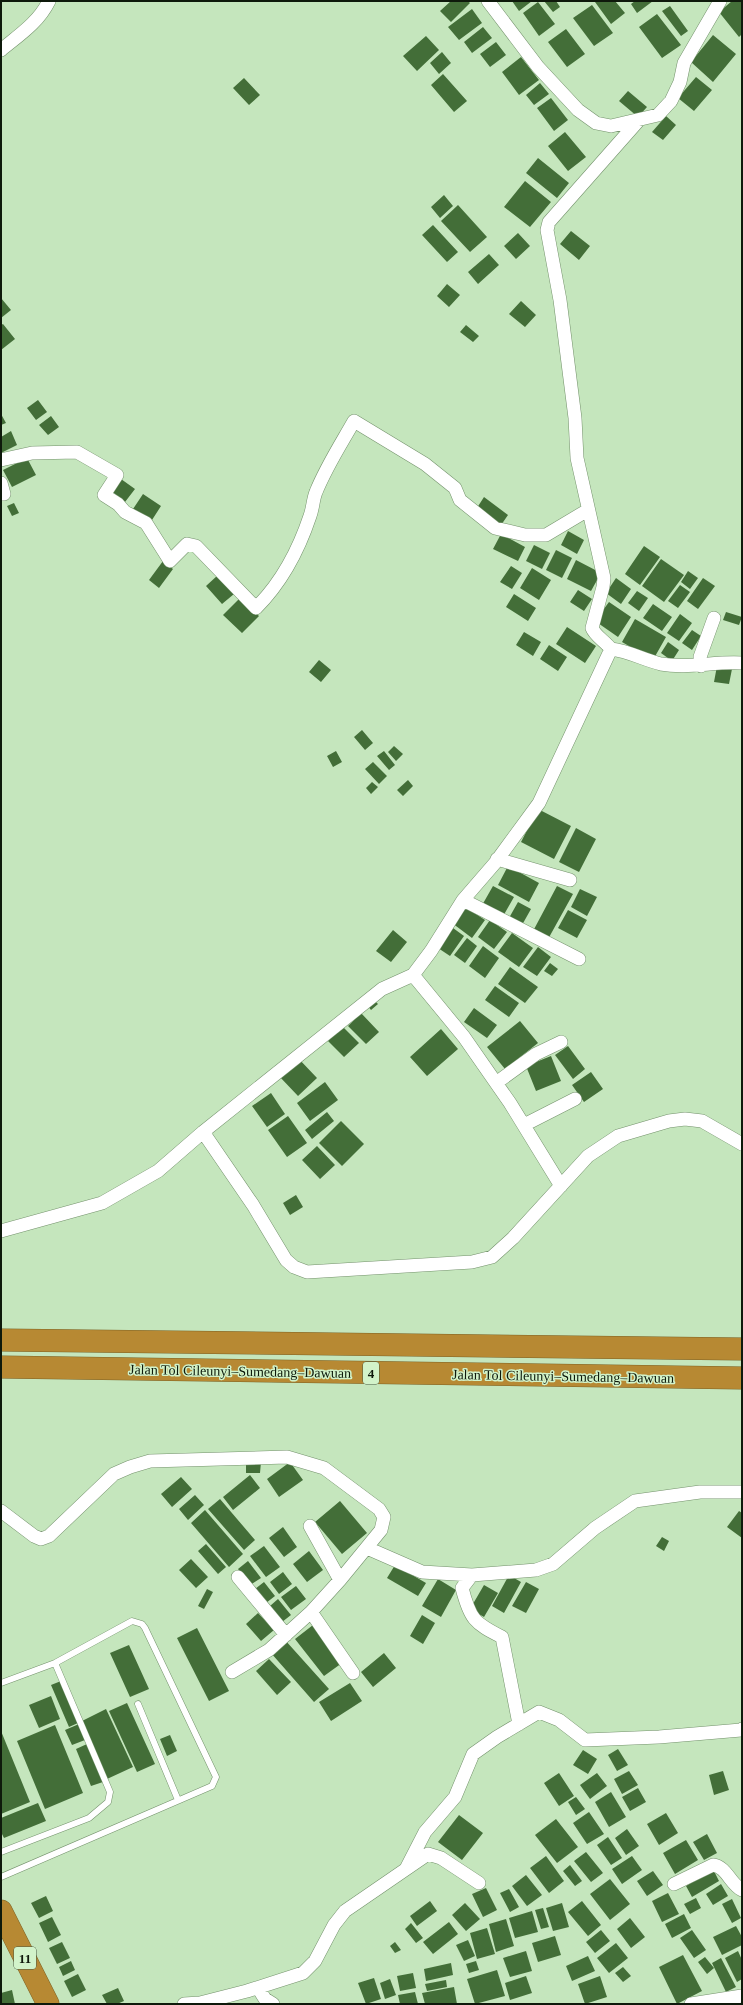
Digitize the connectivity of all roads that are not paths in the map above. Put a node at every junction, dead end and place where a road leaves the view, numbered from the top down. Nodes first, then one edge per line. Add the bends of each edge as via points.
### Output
1 (49, 1) edge
2 (488, 1) edge
3 (720, 1) edge
4 (1, 50) edge
5 (639, 120) junction
6 (1, 460) edge
7 (588, 510) junction
8 (714, 618) dead end
9 (611, 649) junction
10 (742, 663) edge
11 (701, 666) junction
12 (497, 859) junction
13 (570, 880) dead end
14 (463, 900) junction
15 (579, 959) dead end
16 (413, 975) junction
17 (561, 1042) dead end
18 (496, 1083) junction
19 (575, 1099) dead end
20 (524, 1126) junction
21 (203, 1132) junction
22 (742, 1144) edge
23 (561, 1186) junction
24 (1, 1231) edge
25 (1, 1340) edge
26 (742, 1349) edge
27 (1, 1367) edge
28 (742, 1378) edge
29 (742, 1492) edge
30 (1, 1511) edge
31 (310, 1526) dead end
32 (367, 1548) junction
33 (472, 1575) junction
34 (238, 1577) dead end
35 (340, 1580) junction
36 (311, 1612) junction
37 (286, 1635) junction
38 (55, 1663) junction
39 (232, 1672) dead end
40 (353, 1673) dead end
41 (1, 1683) edge
42 (138, 1704) dead end
43 (520, 1724) junction
44 (742, 1728) edge
45 (178, 1800) junction
46 (1, 1852) edge
47 (407, 1867) junction
48 (1, 1877) edge
49 (479, 1882) dead end
50 (674, 1884) dead end
51 (742, 1890) edge
52 (1, 1912) edge
53 (258, 1988) junction
54 (742, 1996) edge
55 (48, 2004) edge
56 (184, 2004) edge
57 (273, 2004) edge
58 (691, 2004) edge

1 - 4 street via 44,12 32,25
2 - 5 street via 538,67 578,110 596,123 611,126
3 - 5 street via 684,63 680,82 671,101 658,115
5 - 7 street via 549,222 547,230 560,300 575,418 577,458
6 - 7 street via 32,453 77,452 117,475 104,495 125,512 146,523 170,561 187,544 196,546 256,608 291,561 308,521 316,493 354,422 425,464 455,488 460,500 495,528 525,536 546,535
7 - 9 street via 604,578 592,628
8 - 11 street via 700,656
9 - 11 street via 623,650 662,664
9 - 12 street via 538,804
10 - 11 street
12 - 13 street
12 - 14 street
14 - 15 street
14 - 16 street
16 - 18 street via 464,1037
16 - 21 street via 382,989
17 - 18 street via 536,1054
18 - 20 street
19 - 20 street
20 - 23 street
21 - 23 street via 253,1205 286,1260 294,1268 307,1272 472,1262 492,1257
21 - 24 street via 158,1171 102,1203
22 - 23 street via 702,1121 685,1119 669,1122 618,1136 588,1156
25 - 26 highway, Jalan Tol Cileunyi–Sumedang–Dawuan / 4
27 - 28 highway, Jalan Tol Cileunyi–Sumedang–Dawuan / 4
29 - 33 street via 700,1492 635,1501 595,1528 553,1564 530,1571
30 - 32 street via 41,1539 49,1536 114,1474 130,1467 150,1461 287,1457 324,1468 379,1509 384,1518 381,1530
31 - 35 street
32 - 33 street via 422,1572
32 - 35 street
33 - 43 street via 462,1588 467,1608 471,1617 484,1628 502,1637
34 - 37 street
35 - 36 street
36 - 37 street
36 - 40 street
37 - 39 street via 269,1650
38 - 41 lane
38 - 45 lane via 132,1621 142,1624 216,1777 212,1786
38 - 46 lane via 110,1792 108,1802 89,1818
42 - 45 lane
43 - 44 street via 539,1712 559,1720 585,1740 659,1737
43 - 47 street via 472,1754 455,1797 425,1832
45 - 48 lane
47 - 49 street via 428,1854 441,1858
47 - 53 street via 345,1911 334,1925 315,1961 304,1973
50 - 51 street via 714,1865 726,1872
52 - 55 highway, 11
53 - 56 street via 200,2003
53 - 57 street via 265,1999
54 - 58 street

